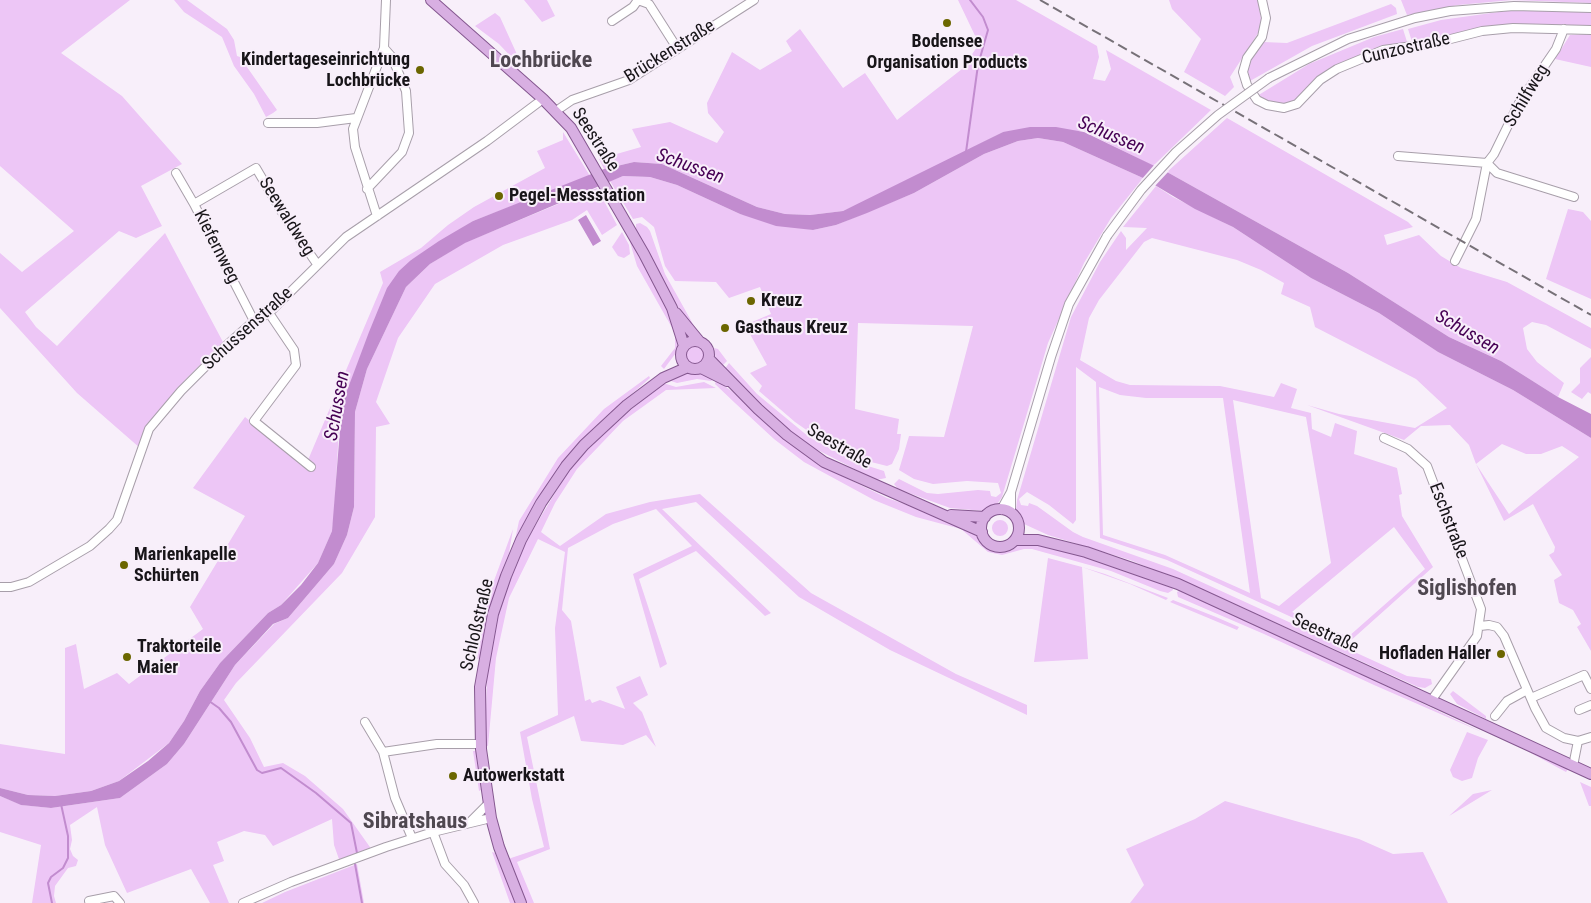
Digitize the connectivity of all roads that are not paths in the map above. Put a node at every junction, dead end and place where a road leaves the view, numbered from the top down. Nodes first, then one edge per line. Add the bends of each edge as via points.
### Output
1 (386, 0) edge
2 (431, 0) edge
3 (638, 0) edge
4 (754, 0) edge
5 (1262, 0) edge
6 (650, 2) edge
7 (1591, 8) edge
8 (612, 21) dead end
9 (1564, 29) junction
10 (1591, 30) edge
11 (384, 48) junction
12 (677, 48) junction
13 (543, 99) junction
14 (556, 111) junction
15 (356, 118) junction
16 (268, 122) dead end
17 (1398, 156) dead end
18 (1487, 163) junction
19 (176, 173) dead end
20 (367, 189) junction
21 (1574, 198) dead end
22 (194, 204) junction
23 (377, 216) junction
24 (1455, 261) dead end
25 (317, 264) junction
26 (672, 308) junction
27 (269, 313) junction
28 (254, 321) junction
29 (699, 341) junction
30 (684, 346) junction
31 (681, 356) junction
32 (710, 358) junction
33 (688, 367) junction
34 (701, 368) junction
35 (663, 378) junction
36 (730, 382) junction
37 (1384, 438) dead end
38 (311, 467) dead end
39 (1011, 492) junction
40 (1001, 510) junction
41 (1011, 513) junction
42 (948, 515) junction
43 (985, 517) junction
44 (1019, 526) junction
45 (982, 532) junction
46 (1015, 540) junction
47 (1038, 540) junction
48 (0, 587) edge
49 (1480, 626) junction
50 (1591, 689) edge
51 (1529, 694) junction
52 (1431, 701) junction
53 (1591, 705) edge
54 (1580, 710) dead end
55 (1495, 716) dead end
56 (365, 722) dead end
57 (1591, 737) edge
58 (1578, 742) junction
59 (480, 744) junction
60 (383, 752) junction
61 (1573, 766) junction
62 (1591, 774) edge
63 (488, 804) junction
64 (491, 818) junction
65 (468, 823) junction
66 (433, 832) junction
67 (412, 838) junction
68 (89, 901) dead end
69 (120, 903) edge
70 (243, 903) edge
71 (474, 903) edge
72 (520, 903) edge

1 - 11 street
2 - 13 main road, Seestraße
3 - 6 street
3 - 8 street via 633,8
4 - 12 street, Brückenstraße
5 - 9 street, Cunzostraße via 1266,18 1262,37 1247,58 1243,72 1257,100 1284,108 1297,104 1320,80 1337,69 1383,50 1482,32 1521,28
6 - 12 street
7 - 39 street, bridge via 1514,6 1450,11 1415,18 1348,39 1270,78 1218,114 1141,190 1107,236 1069,304
9 - 10 street, Cunzostraße
9 - 18 street, Schilfweg via 1556,49 1519,103
11 - 15 street
11 - 20 street via 392,57 406,91 410,133 402,152
12 - 14 street, Brückenstraße via 628,80 572,100
13 - 14 main road, Seestraße
13 - 23 street, Schussenstraße
14 - 26 main road, Seestraße via 574,131
15 - 16 street via 318,123
15 - 20 street via 353,129 355,147
17 - 18 street
18 - 21 street via 1497,173
18 - 24 street via 1476,218
19 - 22 street, Kiefernweg
20 - 23 street
22 - 25 street, Seewaldweg via 256,168
22 - 28 street, Kiefernweg
23 - 25 street, Schussenstraße via 346,237
25 - 27 street, Schussenstraße
26 - 29 main road, Seestraße
26 - 30 main road, Seestraße
27 - 28 street, Schussenstraße
27 - 38 street via 294,350 296,365 254,421
28 - 48 street, Schussenstraße via 181,391 149,429 117,520 110,529 90,546 29,582
29 - 30 main road via 690,341
29 - 32 main road via 708,347
30 - 31 main road
31 - 33 main road
31 - 35 main road, Schloßstraße
32 - 34 main road
32 - 36 main road, Seestraße
33 - 34 main road
33 - 35 main road, Schloßstraße
34 - 36 main road, Seestraße
35 - 59 main road, Schloßstraße via 627,405 584,445 541,503 521,540 506,576 486,648 480,687
36 - 42 main road, Seestraße via 787,435 824,462
37 - 49 street, Eschstraße via 1408,449 1427,466 1481,609
39 - 40 street
39 - 41 street
40 - 41 main road
40 - 43 main road, Seestraße
41 - 44 main road, Seestraße
42 - 43 main road, Seestraße
42 - 45 main road, Seestraße
43 - 45 main road
44 - 46 main road
44 - 47 main road, Seestraße
45 - 46 main road, Seestraße via 986,542 995,547 1006,546
46 - 47 main road, Seestraße
47 - 52 main road, Seestraße via 1096,555 1178,584
49 - 51 street via 1497,627 1504,636
49 - 52 street via 1477,636
50 - 51 street via 1584,675
51 - 55 street via 1507,701
51 - 58 street via 1546,728
52 - 61 main road, Seestraße
53 - 54 street
56 - 60 street
57 - 58 street
58 - 61 street
59 - 60 street via 437,744
59 - 63 main road, Schloßstraße
60 - 67 street via 395,798
61 - 62 main road, Seestraße
63 - 64 main road, Schloßstraße
63 - 65 street
64 - 65 street
64 - 72 main road, Schloßstraße
65 - 66 street
66 - 67 street
66 - 71 street via 445,864 464,885
67 - 70 street
68 - 69 street via 114,896

